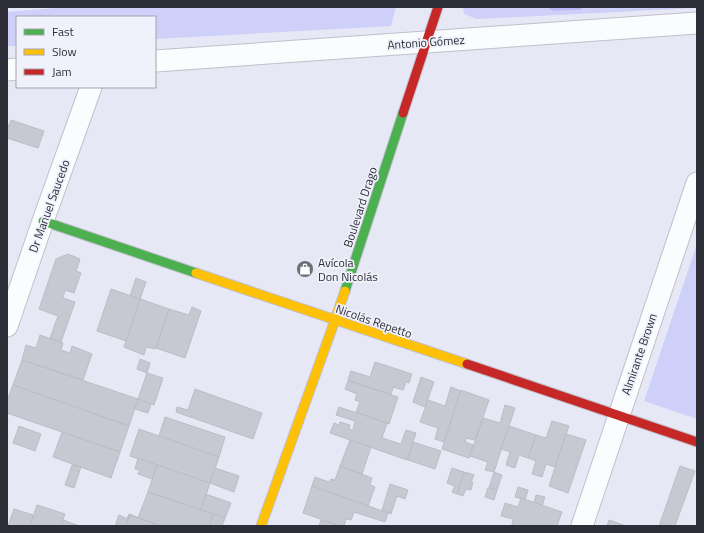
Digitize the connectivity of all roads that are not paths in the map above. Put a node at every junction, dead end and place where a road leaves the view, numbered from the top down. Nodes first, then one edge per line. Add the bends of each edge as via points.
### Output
1 (438, 7) edge
2 (697, 23) edge
3 (427, 42) junction
4 (156, 61) edge
5 (92, 88) edge
6 (697, 182) edge
7 (43, 221) junction
8 (335, 320) junction
9 (7, 326) edge
10 (619, 416) junction
11 (697, 442) edge
12 (262, 526) edge
13 (582, 526) edge

1 - 3 street, Boulevard Drago
2 - 3 street, Antonio Gómez
3 - 4 street, Antonio Gómez
3 - 8 street, Boulevard Drago
5 - 7 street, Dr Manuel Saucedo
6 - 10 street, Almirante Brown
7 - 8 street, Nicolás Repetto
7 - 9 street, Dr Manuel Saucedo
8 - 10 street, Nicolás Repetto
8 - 12 street, Boulevard Drago
10 - 11 street, Nicolás Repetto
10 - 13 street, Almirante Brown

